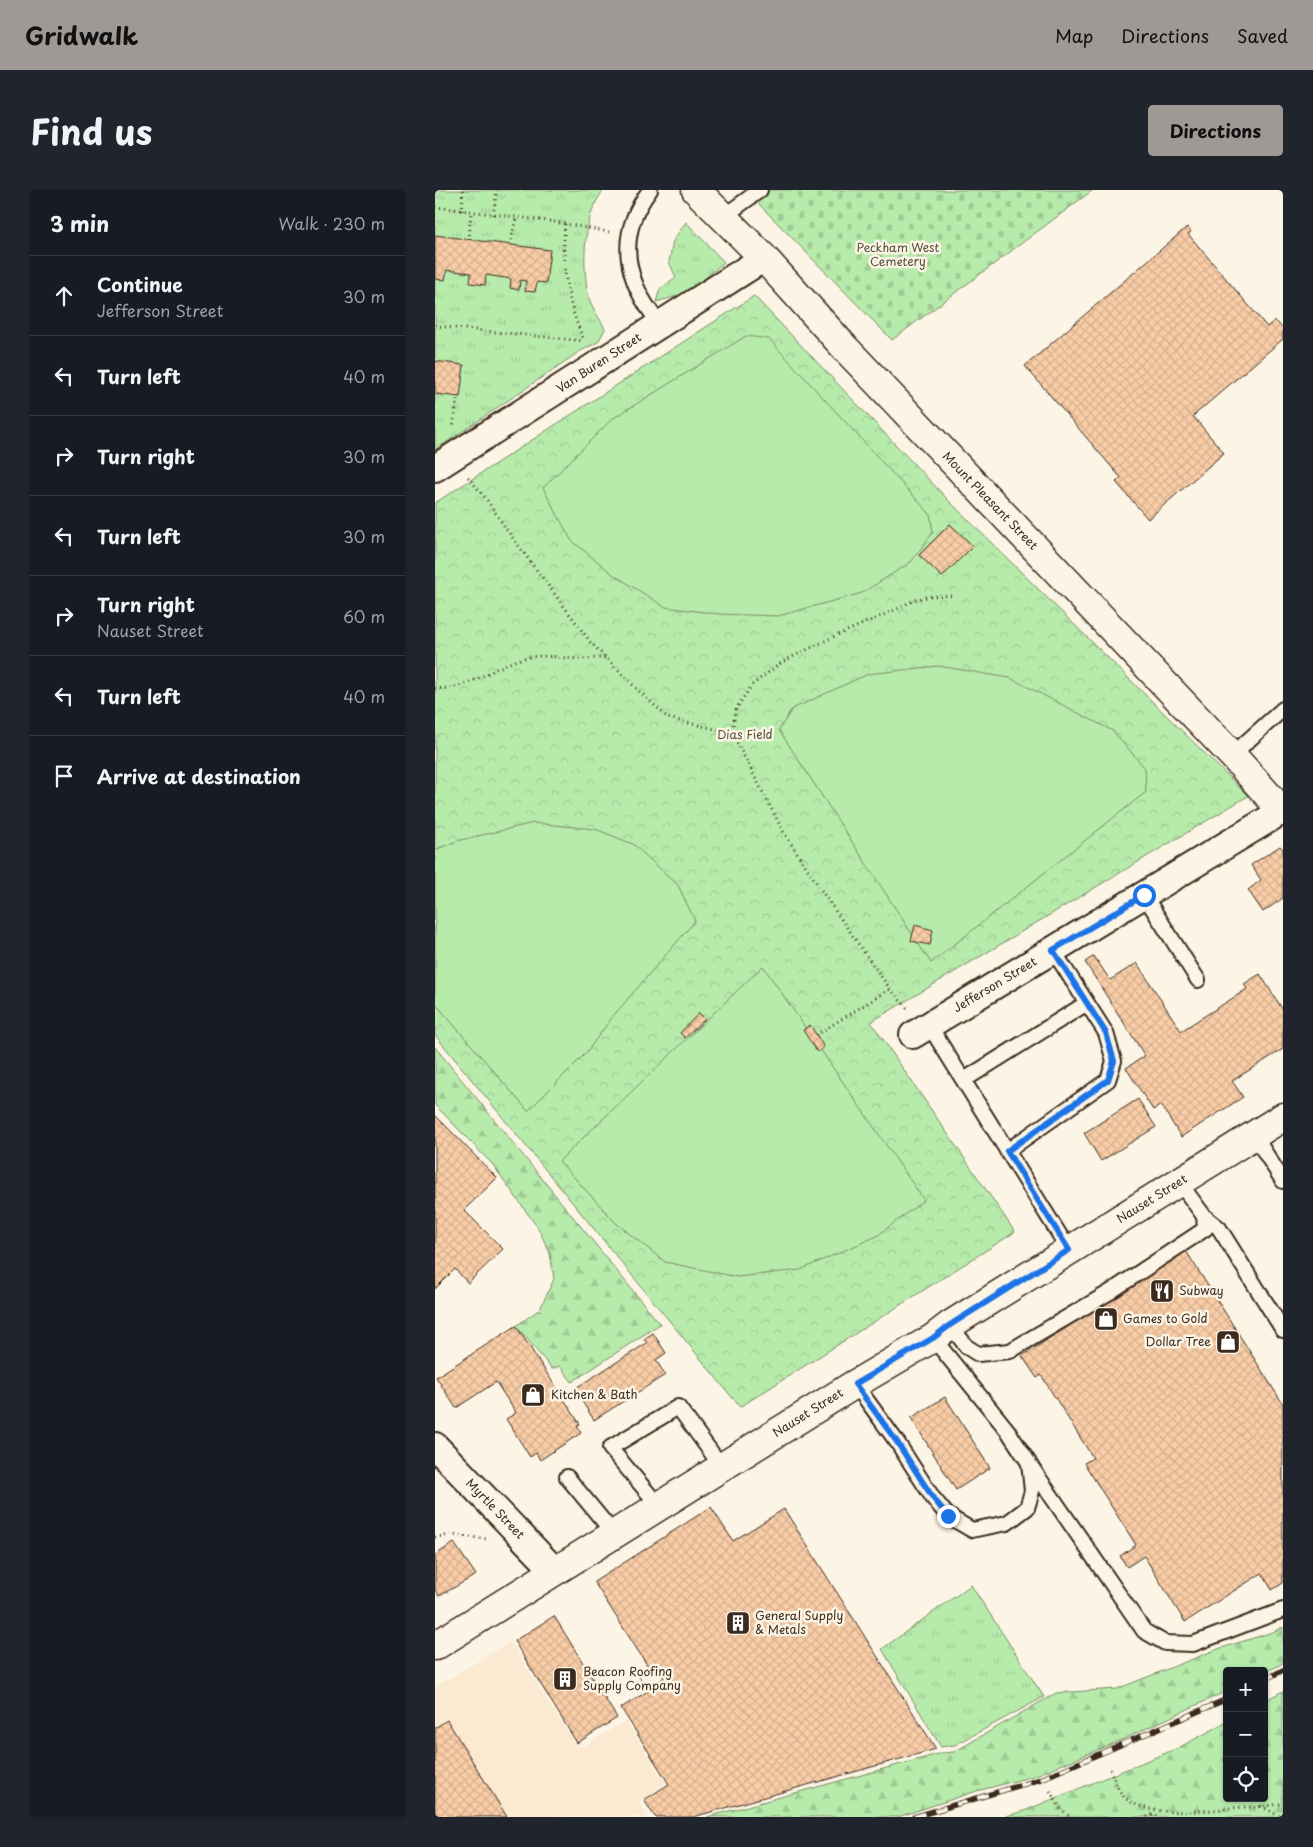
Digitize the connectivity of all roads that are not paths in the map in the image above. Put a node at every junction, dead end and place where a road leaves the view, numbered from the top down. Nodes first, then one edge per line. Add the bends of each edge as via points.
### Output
1 (650, 190) edge
2 (696, 190) edge
3 (759, 190) edge
4 (723, 217) junction
5 (764, 258) junction
6 (659, 324) junction
7 (446, 453) edge
8 (1283, 709) edge
9 (1232, 755) junction
10 (1283, 811) edge
11 (1144, 895) junction
12 (1053, 950) junction
13 (1198, 980) dead end
14 (1087, 1002) junction
15 (917, 1023) joint
16 (964, 1080) junction
17 (1283, 1117) edge
18 (1253, 1135) junction
19 (1007, 1151) junction
20 (1283, 1181) edge
21 (1179, 1182) junction
22 (1204, 1222) junction
23 (1069, 1250) junction
24 (1283, 1330) edge
25 (942, 1331) junction
26 (855, 1384) junction
27 (435, 1446) edge
28 (1029, 1463) junction
29 (721, 1467) junction
30 (567, 1477) dead end
31 (659, 1506) junction
32 (614, 1534) junction
33 (555, 1571) junction
34 (1283, 1610) edge
35 (435, 1646) edge

1 - 6 lane via 633,218 627,259 642,299
2 - 4 main road, Mount Pleasant Street
3 - 4 lane
4 - 5 main road, Mount Pleasant Street
5 - 6 street, Van Buren Street
5 - 9 main road, Mount Pleasant Street via 846,349
6 - 7 street, Van Buren Street
8 - 9 lane
9 - 10 main road, Mount Pleasant Street
10 - 11 street, Jefferson Street
11 - 12 street, Jefferson Street
11 - 13 lane
12 - 14 lane
12 - 15 street, Jefferson Street
14 - 16 lane
14 - 19 lane via 1106,1033 1114,1061 1108,1080
15 - 16 lane
16 - 19 lane
17 - 18 main road, Nauset Street
18 - 20 lane
18 - 21 main road, Nauset Street
19 - 23 lane
21 - 22 lane
21 - 23 main road, Nauset Street
22 - 24 lane via 1219,1228
22 - 25 lane via 1110,1292 1010,1351 978,1354
23 - 25 main road, Nauset Street
25 - 26 main road, Nauset Street
25 - 28 lane
26 - 28 lane via 938,1504 948,1516 972,1530 1007,1523 1027,1508 1032,1490
26 - 29 main road, Nauset Street
27 - 33 street, Myrtle Street
28 - 34 lane via 1144,1631 1165,1643 1193,1644
29 - 31 main road, Nauset Street
29 - 31 lane via 679,1407 611,1448
30 - 32 lane
31 - 32 main road, Nauset Street
32 - 33 main road, Nauset Street
33 - 35 main road, Nauset Street

